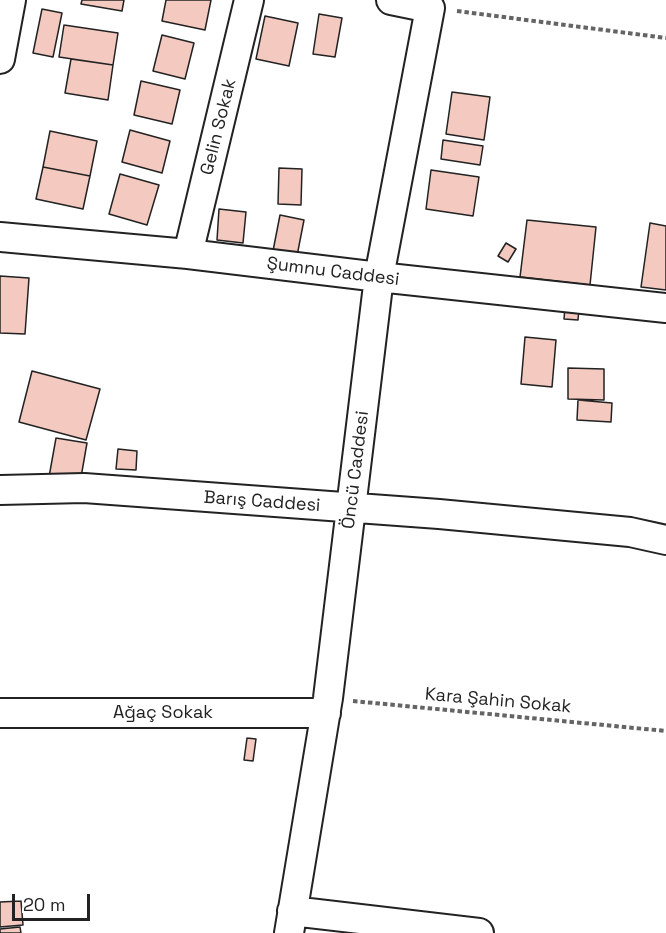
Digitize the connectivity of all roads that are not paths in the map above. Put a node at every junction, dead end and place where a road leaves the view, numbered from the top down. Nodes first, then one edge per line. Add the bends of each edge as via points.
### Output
1 (11, 0) edge
2 (249, 0) edge
3 (391, 0) edge
4 (0, 59) edge
5 (0, 237) edge
6 (188, 254) junction
7 (379, 277) junction
8 (666, 309) edge
9 (0, 490) edge
10 (351, 508) junction
11 (666, 540) edge
12 (327, 705) junction
13 (0, 713) edge
14 (290, 922) edge
15 (479, 933) edge

1 - 4 street
2 - 6 street, Gelin Sokak
3 - 7 street, Öncü Caddesi via 430,8
5 - 6 street, Şumnu Caddesi
6 - 7 street, Şumnu Caddesi
7 - 8 street, Şumnu Caddesi
7 - 10 street, Öncü Caddesi
9 - 10 street, Barış Caddesi via 84,488
10 - 11 street, Barış Caddesi via 630,532
10 - 12 street, Öncü Caddesi
12 - 13 street, Ağaç Sokak
12 - 14 street, Öncü Caddesi
14 - 15 street

